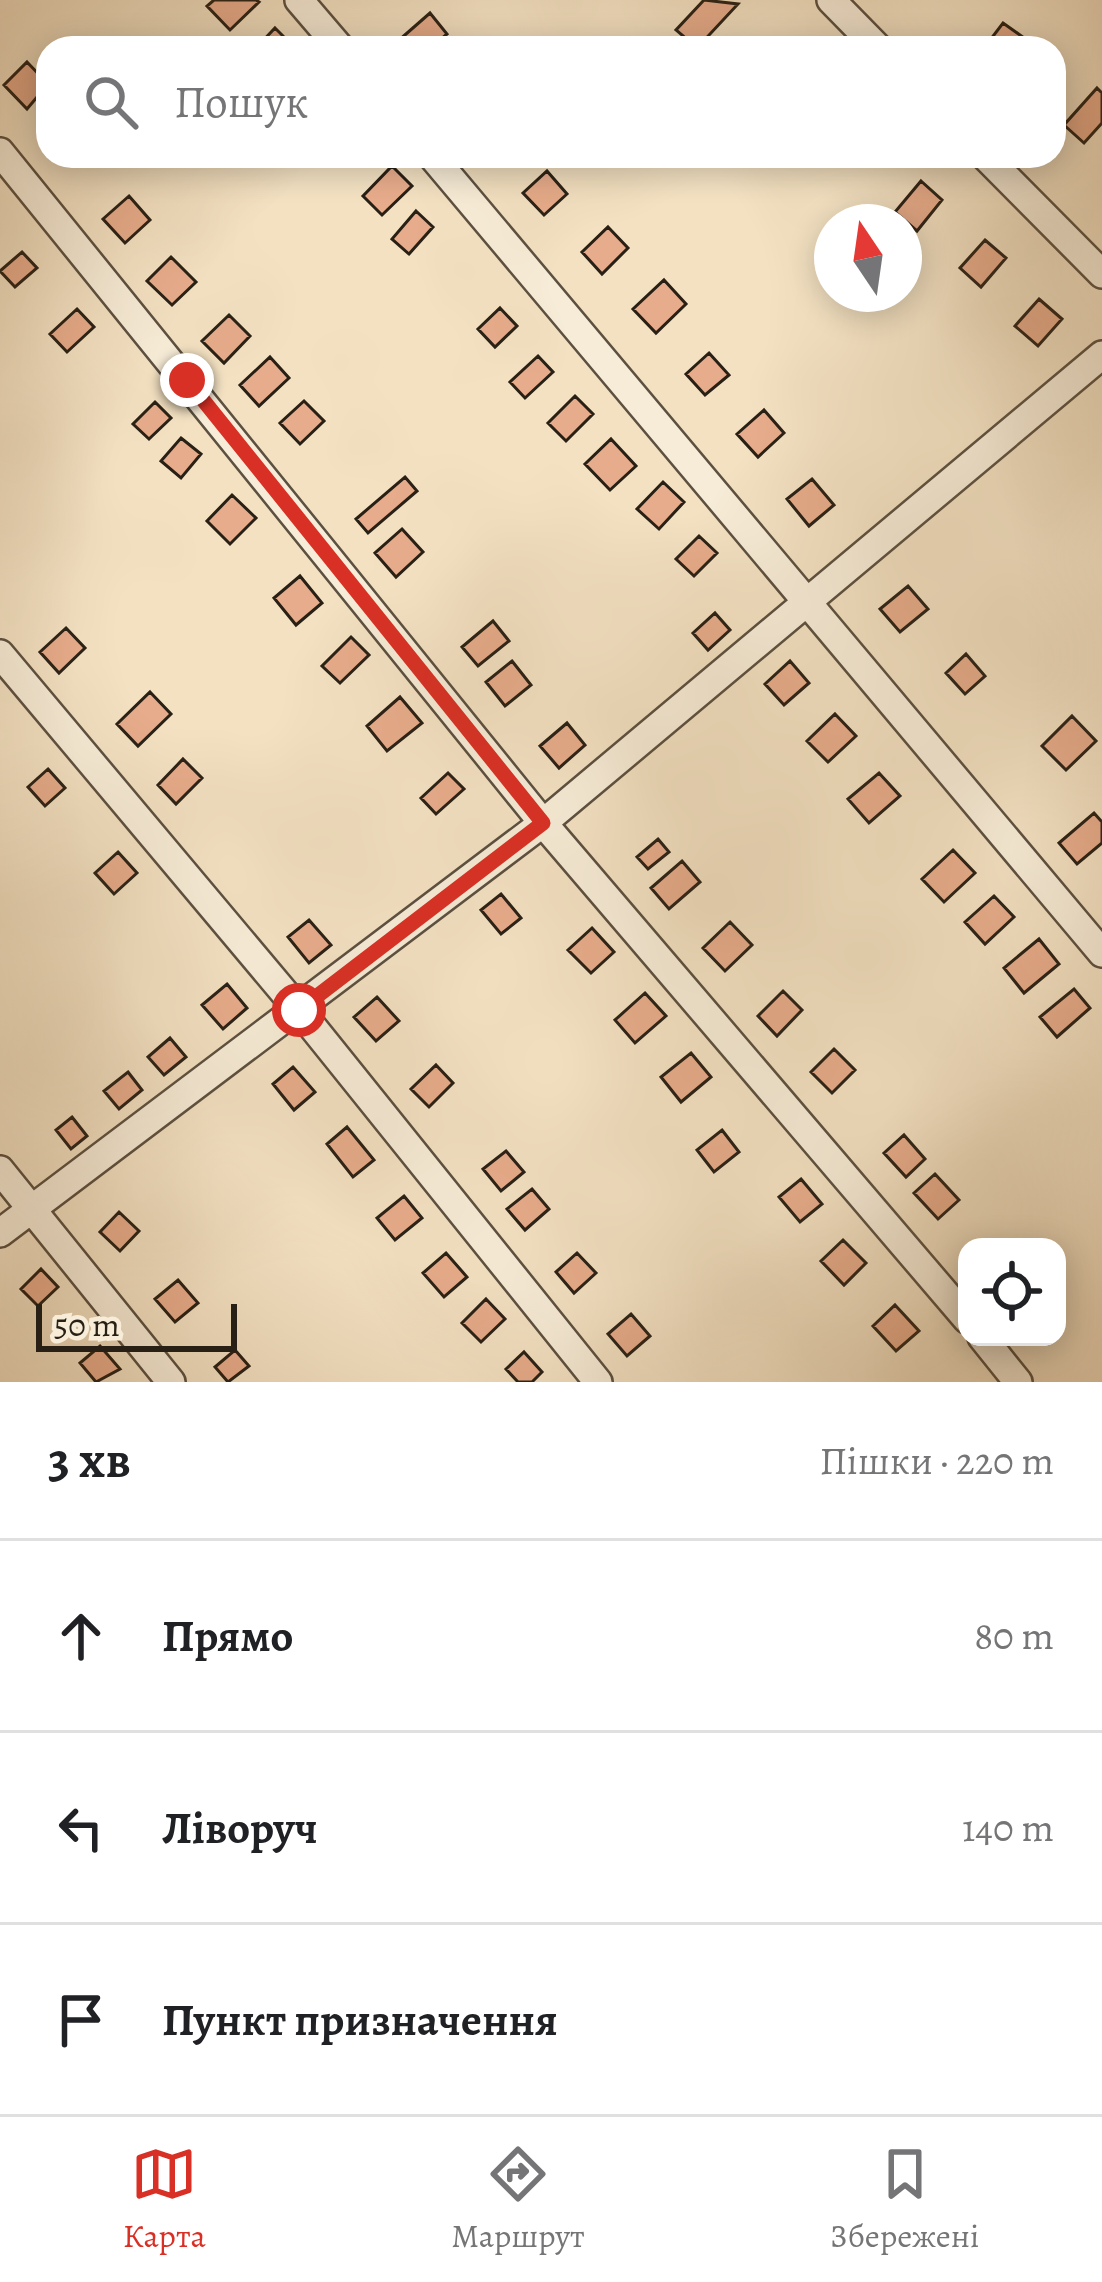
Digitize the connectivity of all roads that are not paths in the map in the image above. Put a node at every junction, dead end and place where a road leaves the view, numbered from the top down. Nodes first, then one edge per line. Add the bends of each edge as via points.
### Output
1 (299, 0) edge
2 (831, 0) edge
3 (330, 36) edge
4 (866, 36) edge
5 (0, 152) edge
6 (442, 168) edge
7 (997, 168) edge
8 (1102, 274) edge
9 (1102, 355) edge
10 (807, 607) junction
11 (0, 654) edge
12 (543, 823) junction
13 (1102, 952) edge
14 (299, 1010) junction
15 (0, 1170) edge
16 (32, 1210) junction
17 (0, 1233) edge
18 (958, 1308) edge
19 (989, 1346) edge
20 (171, 1382) edge
21 (598, 1382) edge
22 (1018, 1382) edge

1 - 3 street
2 - 4 street
5 - 12 street
6 - 10 street
7 - 8 street
9 - 10 street
10 - 12 street
10 - 13 street
11 - 14 street
12 - 14 street
12 - 18 street
14 - 16 street
14 - 21 street
15 - 16 street
16 - 17 street
16 - 20 street
19 - 22 street

